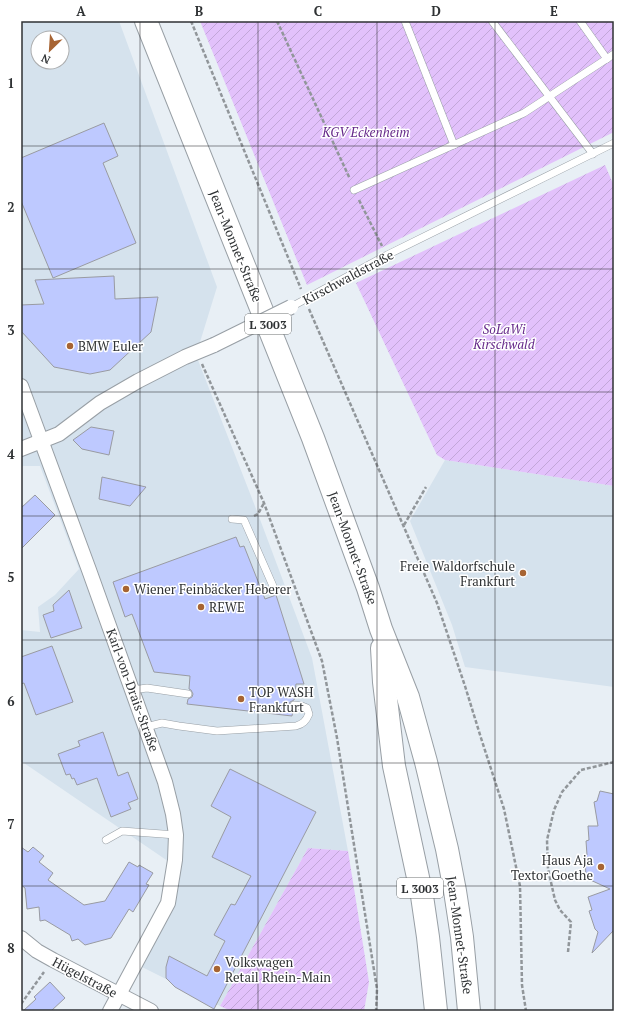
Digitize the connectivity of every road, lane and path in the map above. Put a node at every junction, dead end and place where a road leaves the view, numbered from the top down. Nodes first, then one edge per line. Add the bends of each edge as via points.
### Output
1 (146, 21) edge
2 (191, 21) edge
3 (277, 21) edge
4 (405, 21) edge
5 (492, 21) edge
6 (580, 21) edge
7 (614, 54) edge
8 (607, 59) junction
9 (550, 96) junction
10 (614, 143) edge
11 (454, 145) junction
12 (593, 154) junction
13 (354, 190) junction
14 (387, 255) junction
15 (305, 300) junction
16 (291, 307) joint
17 (197, 353) junction
18 (21, 386) edge
19 (41, 442) junction
20 (21, 449) edge
21 (426, 487) dead end
22 (264, 503) junction
23 (256, 515) dead end
24 (232, 519) dead end
25 (403, 526) junction
26 (273, 586) dead end
27 (381, 629) junction
28 (132, 690) junction
29 (188, 694) dead end
30 (294, 705) dead end
31 (146, 727) junction
32 (614, 762) edge
33 (176, 835) junction
34 (106, 840) dead end
35 (21, 938) edge
36 (568, 952) dead end
37 (53, 960) junction
38 (119, 995) junction
39 (21, 1004) edge
40 (110, 1011) edge
41 (151, 1011) edge
42 (376, 1011) edge
43 (436, 1011) edge
44 (469, 1011) edge
45 (526, 1011) edge

1 - 27 main road, Jean-Monnet-Straße / L 3003 via 313,438
2 - 15 path
3 - 13 path
4 - 11 lane
5 - 9 lane
6 - 8 lane
7 - 8 lane
8 - 9 lane
9 - 11 lane via 524,113
9 - 12 lane
10 - 12 lane, Kirschwaldstraße
11 - 13 lane
12 - 14 lane, Kirschwaldstraße
13 - 14 path
14 - 15 lane, Kirschwaldstraße
15 - 16 lane, Kirschwaldstraße
15 - 25 path
16 - 17 street, Kirschwaldstraße, bridge
17 - 19 street, Kirschwaldstraße via 138,381 100,403 59,434
17 - 22 path
18 - 19 street, Karl-von-Drais-Straße
19 - 20 street, Kirschwaldstraße
19 - 28 street, Karl-von-Drais-Straße
21 - 25 path
22 - 23 path
22 - 42 path via 322,660 376,981
24 - 26 lane via 244,520
25 - 45 path via 437,603 504,809 520,886 522,985
27 - 43 main road, Jean-Monnet-Straße / L 3003 via 384,682 394,766 422,896
27 - 44 main road, Jean-Monnet-Straße / L 3003 via 408,697 447,849 462,936
28 - 29 lane via 147,688
28 - 31 street, Karl-von-Drais-Straße
30 - 31 lane via 307,708 308,714 304,722 296,726 217,731 162,723
31 - 33 street, Karl-von-Drais-Straße via 165,782
32 - 36 path via 581,770 562,792 554,810 547,840 548,869 555,900 571,922
33 - 34 lane via 122,831
33 - 38 street, Karl-von-Drais-Straße via 168,903
35 - 37 street, Hügelstraße
37 - 38 street, Hügelstraße
37 - 39 path
38 - 40 street, Karl-von-Drais-Straße
38 - 41 street, Hügelstraße

